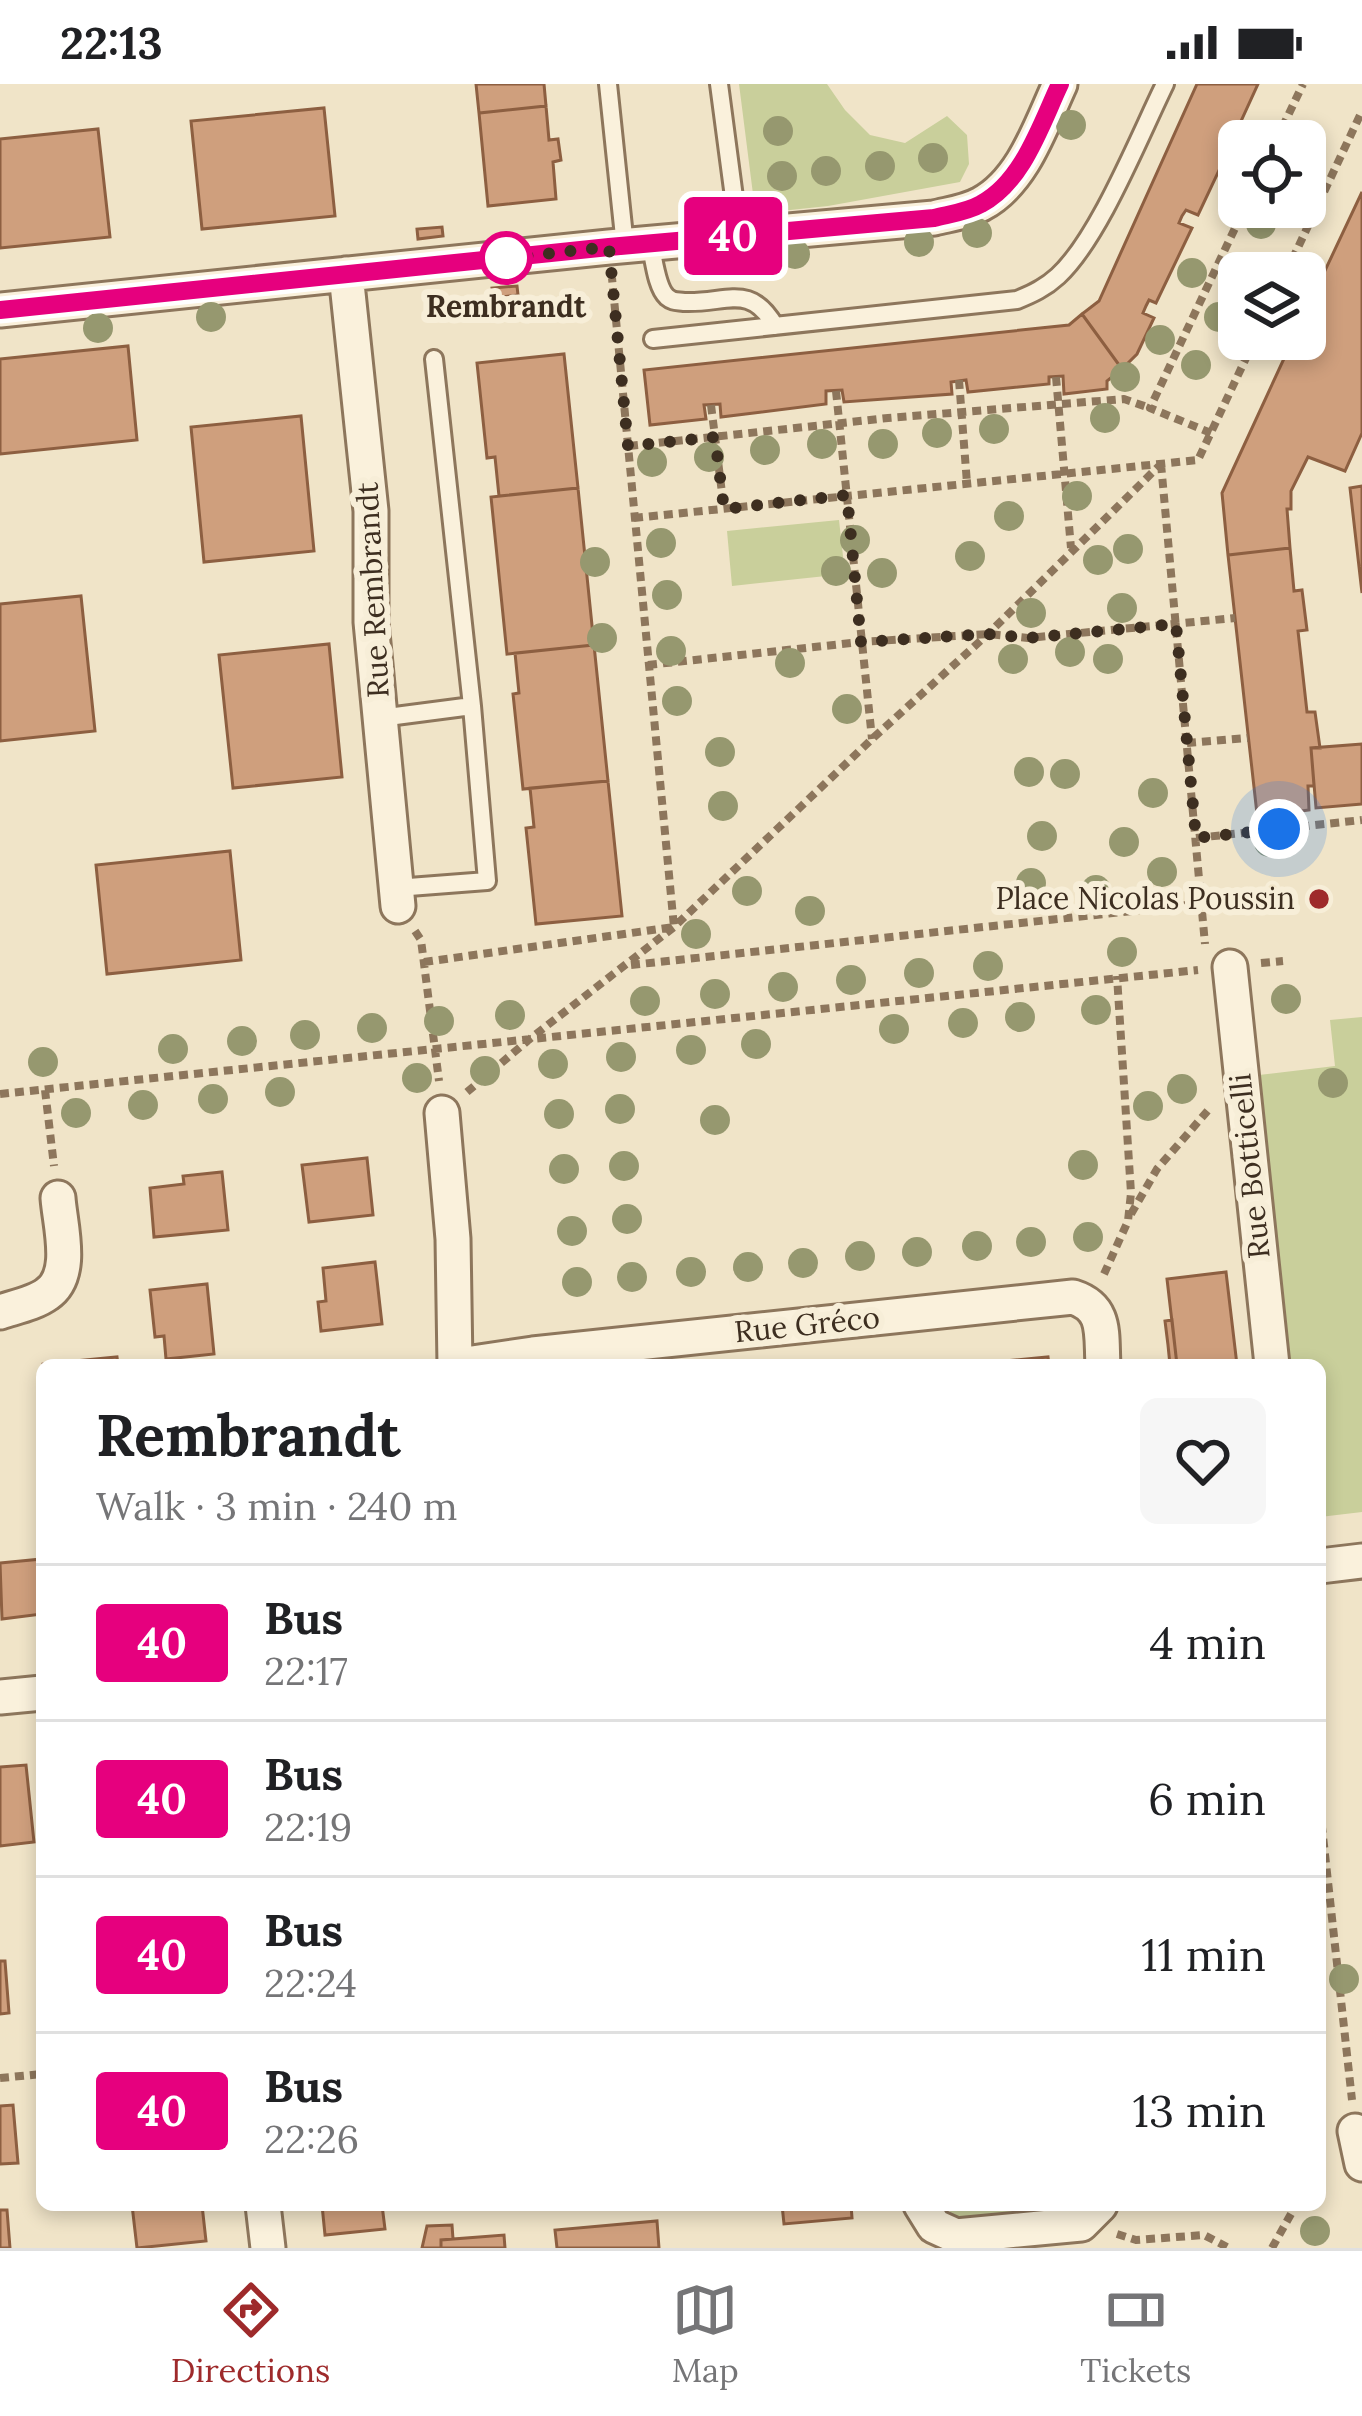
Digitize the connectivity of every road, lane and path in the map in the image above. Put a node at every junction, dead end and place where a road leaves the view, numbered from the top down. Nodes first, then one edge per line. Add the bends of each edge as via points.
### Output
1 (608, 84) edge
2 (719, 84) edge
3 (1060, 84) edge
4 (1165, 84) edge
5 (1303, 84) edge
6 (1362, 111) edge
7 (1286, 120) edge
8 (1235, 228) edge
9 (740, 236) junction
10 (628, 245) junction
11 (1296, 252) edge
12 (346, 274) junction
13 (0, 310) edge
14 (775, 326) junction
15 (653, 339) dead end
16 (434, 359) dead end
17 (1245, 360) edge
18 (1056, 376) dead end
19 (959, 380) dead end
20 (836, 391) dead end
21 (711, 404) dead end
22 (1059, 404) junction
23 (1150, 408) junction
24 (962, 412) junction
25 (840, 424) junction
26 (1211, 433) junction
27 (715, 437) junction
28 (628, 446) junction
29 (1160, 464) junction
30 (1065, 474) junction
31 (967, 483) junction
32 (847, 495) junction
33 (724, 509) junction
34 (634, 518) junction
35 (1071, 550) junction
36 (1235, 618) dead end
37 (1176, 624) junction
38 (988, 634) junction
39 (861, 642) junction
40 (648, 664) junction
41 (472, 706) junction
42 (380, 718) junction
43 (1248, 738) dead end
44 (872, 739) junction
45 (1187, 743) junction
46 (1362, 820) edge
47 (1196, 838) junction
48 (1262, 896) dead end
49 (397, 897) junction
50 (1202, 903) junction
51 (674, 927) junction
52 (1283, 961) dead end
53 (424, 962) junction
54 (626, 965) junction
55 (1218, 968) junction
56 (1118, 976) junction
57 (532, 1038) junction
58 (434, 1048) junction
59 (1241, 1083) junction
60 (45, 1090) junction
61 (0, 1094) edge
62 (442, 1113) junction
63 (58, 1198) joint
64 (1128, 1221) junction
65 (1089, 1302) junction
66 (0, 1312) edge
67 (457, 1359) edge
68 (498, 1359) edge
69 (1103, 1359) edge
70 (1271, 1359) edge
71 (1362, 1561) edge
72 (1326, 1565) edge
73 (36, 1694) edge
74 (0, 1697) edge
75 (1326, 1861) edge
76 (36, 2075) edge
77 (0, 2078) edge
78 (1359, 2147) edge
79 (263, 2211) edge
80 (925, 2211) edge
81 (1293, 2211) edge
82 (1091, 2214) edge
83 (268, 2248) edge
84 (1229, 2248) edge
85 (1272, 2248) edge

1 - 10 lane
2 - 9 lane
3 - 9 street via 1020,164 984,203 934,218
4 - 14 lane via 1085,241 1041,290 1017,300
5 - 7 path
6 - 11 path
8 - 23 path
9 - 10 street
10 - 12 street
10 - 14 lane via 672,301 743,298 764,306
10 - 28 path
12 - 13 street
12 - 42 street, Rue Rembrandt via 371,511
14 - 15 lane
16 - 41 lane
17 - 26 path
18 - 22 path
19 - 24 path
20 - 25 path
21 - 27 path
22 - 23 path via 1124,399
22 - 24 path
22 - 30 path
23 - 26 path
24 - 25 path
24 - 31 path
25 - 27 path
25 - 32 path
26 - 29 path via 1198,460
27 - 28 path
27 - 33 path
28 - 34 path
29 - 30 path
29 - 35 path
29 - 37 path
30 - 31 path
30 - 35 path
31 - 32 path
32 - 33 path
32 - 39 path
33 - 34 path
34 - 40 path
35 - 38 path
36 - 37 path
37 - 38 path via 1028,638
37 - 45 path
38 - 39 path
38 - 44 path
39 - 40 path
39 - 44 path
40 - 51 path
41 - 42 lane
41 - 49 lane via 487,880
42 - 49 street, Rue Rembrandt
43 - 45 path
44 - 51 path
45 - 47 path
46 - 47 path
47 - 50 path
48 - 50 path
49 - 53 path
50 - 54 path
50 - 55 path
51 - 53 path
51 - 54 path
52 - 55 path
53 - 58 path
54 - 57 path
55 - 56 path
55 - 59 street, Rue Botticelli
56 - 57 path
56 - 64 path
57 - 58 path
57 - 62 path
58 - 60 path
58 - 62 path
59 - 64 path via 1157,1168
59 - 70 street, Rue Botticelli
60 - 61 path
60 - 63 path
62 - 67 street, Rue Gréco
63 - 66 street via 60,1280 47,1294
64 - 65 path
65 - 68 street, Rue Gréco via 1073,1297
65 - 69 street via 1099,1316
71 - 72 street
73 - 74 street
75 - 78 path
76 - 77 path
79 - 83 street
80 - 82 street via 956,2236
81 - 85 path
82 - 84 path via 1136,2240 1204,2235

